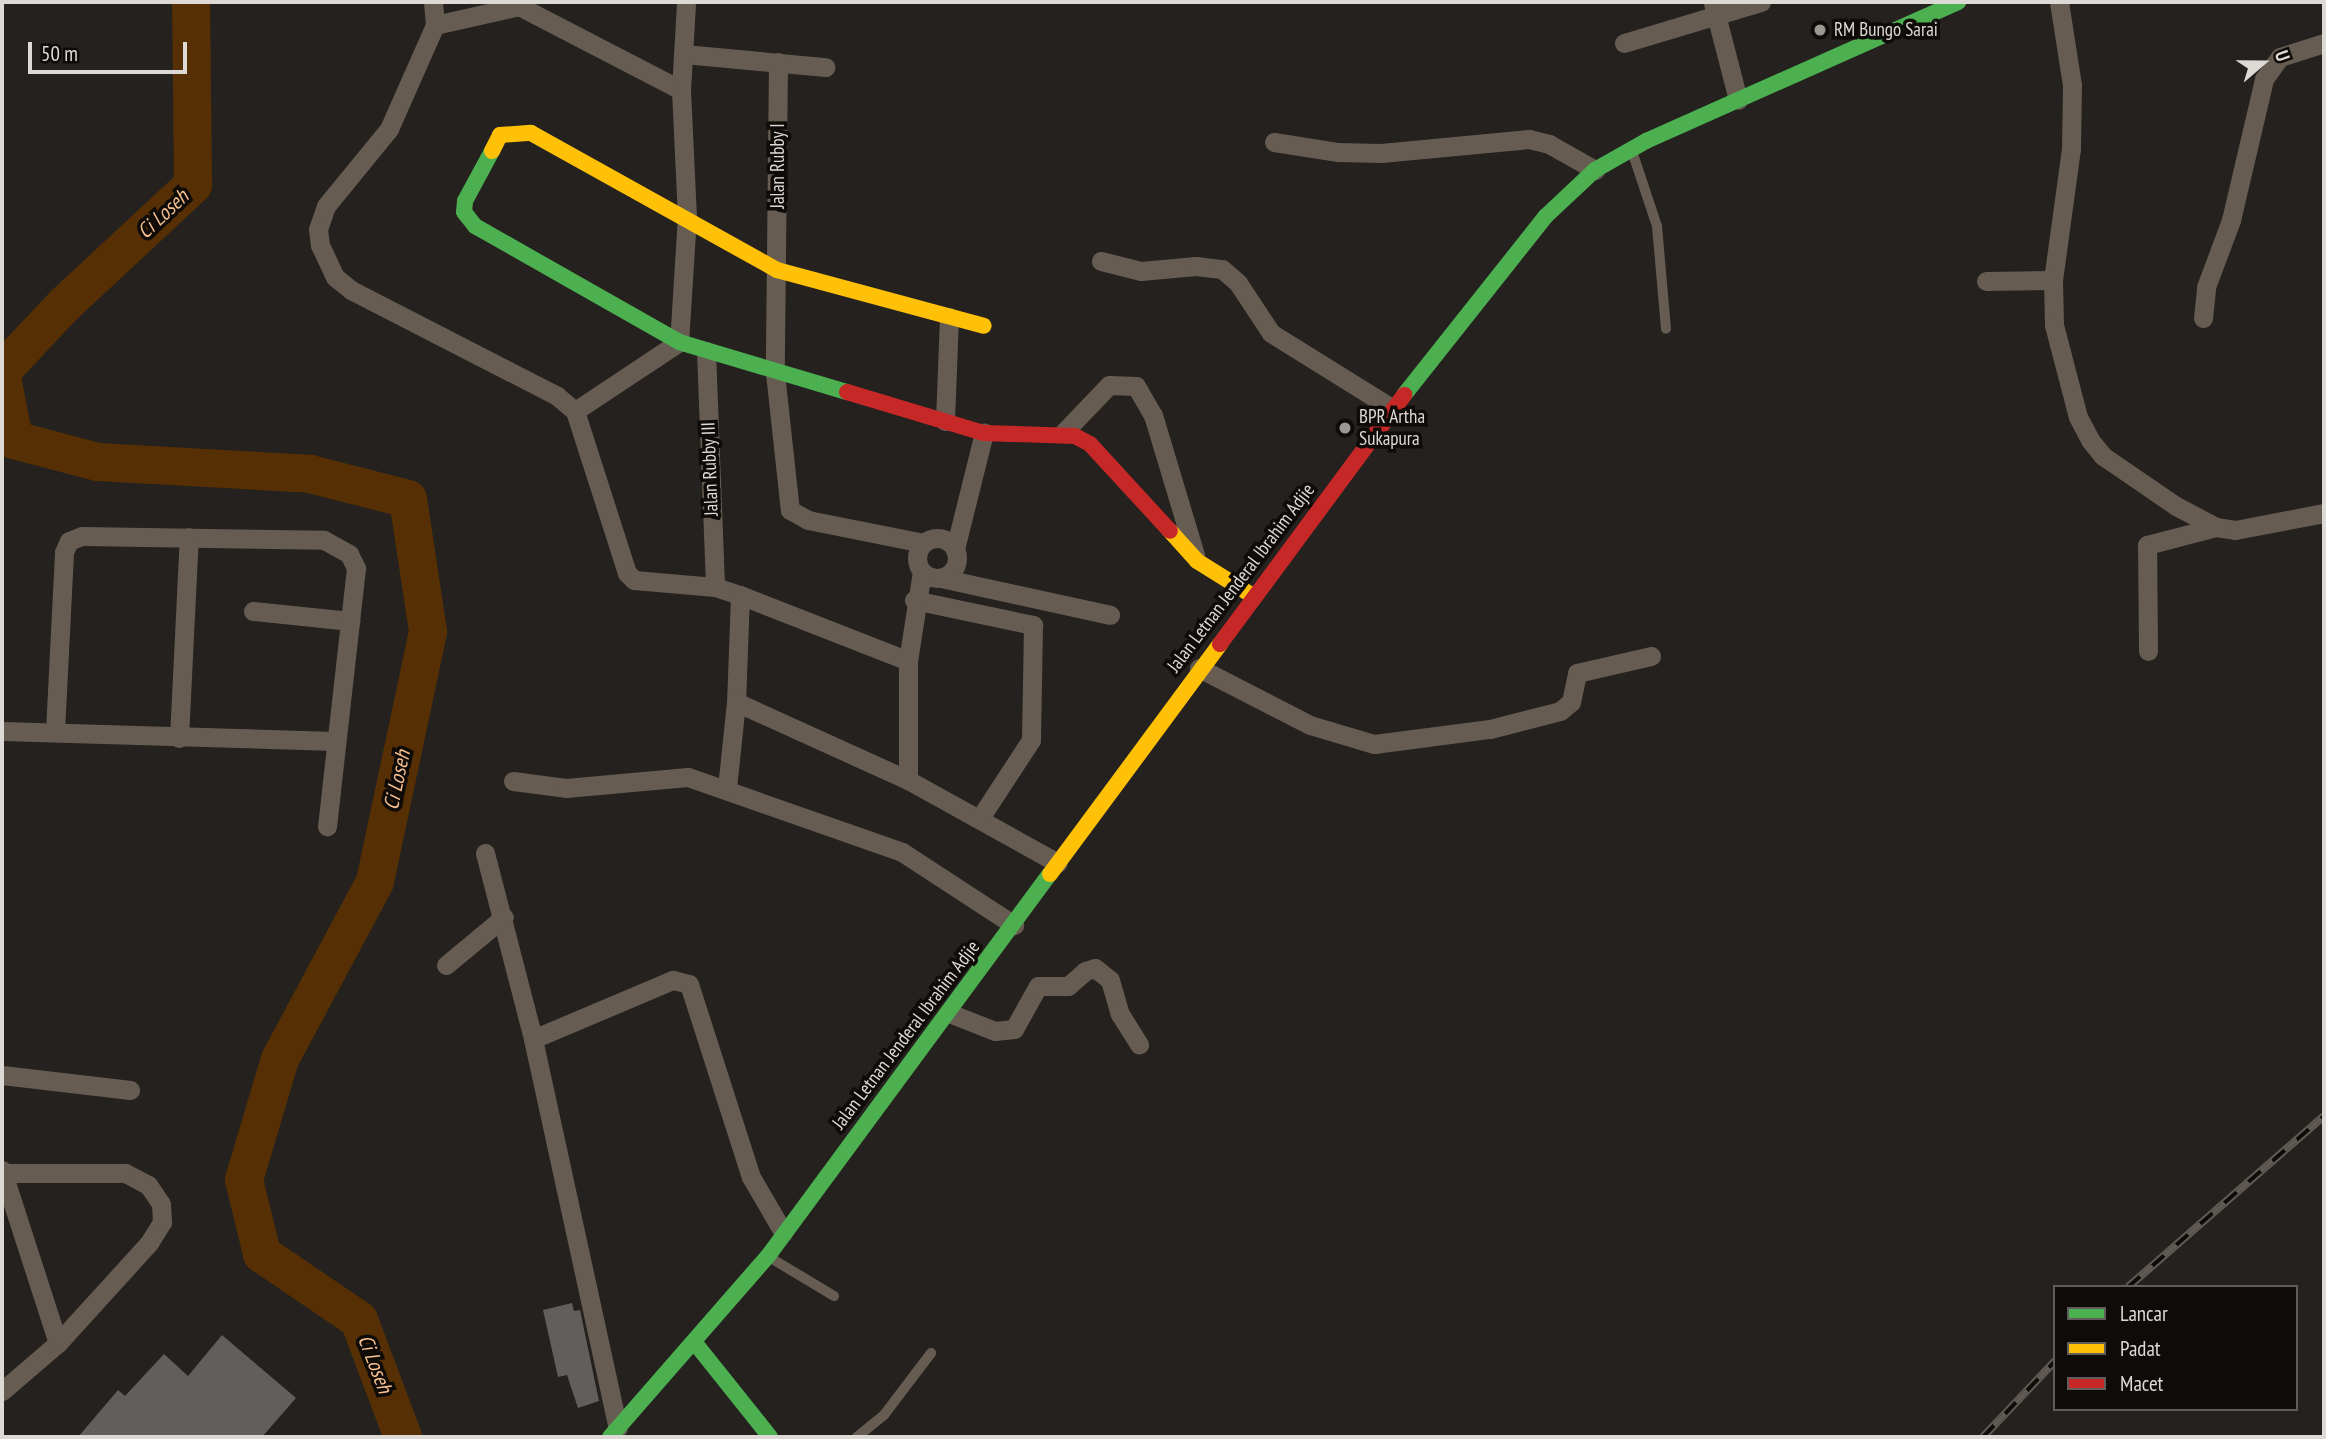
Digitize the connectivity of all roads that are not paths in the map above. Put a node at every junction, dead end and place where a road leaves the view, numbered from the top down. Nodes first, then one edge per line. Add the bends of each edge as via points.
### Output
1 (433, 2) edge
2 (685, 2) edge
3 (1761, 2) edge
4 (1958, 2) edge
5 (2059, 2) edge
6 (519, 4) edge
7 (1715, 8) edge
8 (435, 24) junction
9 (1624, 43) dead end
10 (2324, 43) edge
11 (684, 54) junction
12 (778, 62) junction
13 (825, 67) dead end
14 (681, 90) junction
15 (1738, 100) junction
16 (1274, 142) dead end
17 (1631, 150) junction
18 (1595, 170) junction
19 (687, 216) junction
20 (1101, 261) dead end
21 (778, 270) junction
22 (2053, 279) junction
23 (1986, 281) dead end
24 (948, 317) junction
25 (2203, 318) dead end
26 (984, 326) dead end
27 (1666, 328) dead end
28 (679, 342) junction
29 (706, 351) junction
30 (775, 373) junction
31 (1393, 409) junction
32 (576, 411) junction
33 (944, 421) junction
34 (984, 433) junction
35 (1063, 433) junction
36 (2321, 514) edge
37 (2216, 527) junction
38 (189, 537) junction
39 (923, 543) junction
40 (956, 549) junction
41 (1197, 561) junction
42 (922, 572) junction
43 (941, 578) junction
44 (715, 587) junction
45 (740, 594) junction
46 (1253, 596) junction
47 (1033, 599) junction
48 (915, 600) junction
49 (253, 611) dead end
50 (1110, 615) dead end
51 (350, 621) junction
52 (1033, 625) junction
53 (2148, 650) dead end
54 (1651, 656) dead end
55 (908, 661) junction
56 (1199, 668) junction
57 (736, 702) junction
58 (2, 731) edge
59 (55, 731) junction
60 (179, 738) junction
61 (336, 741) junction
62 (908, 780) junction
63 (513, 781) dead end
64 (727, 788) junction
65 (980, 818) junction
66 (327, 826) dead end
67 (485, 853) dead end
68 (1058, 863) junction
69 (504, 917) junction
70 (1014, 925) junction
71 (446, 965) dead end
72 (949, 1013) junction
73 (533, 1039) junction
74 (1139, 1044) dead end
75 (2, 1075) edge
76 (130, 1090) dead end
77 (2, 1171) edge
78 (783, 1231) junction
79 (768, 1256) junction
80 (834, 1296) dead end
81 (58, 1343) junction
82 (695, 1343) junction
83 (931, 1353) dead end
84 (2, 1391) edge
85 (614, 1433) edge
86 (770, 1437) edge
87 (857, 1437) edge

1 - 8 street
2 - 11 street
3 - 7 street
4 - 15 main road, Jalan Letnan Jenderal Ibrahim Adjie
5 - 22 street via 2072,85 2071,149
6 - 8 street
6 - 14 street
7 - 9 street
7 - 15 street
8 - 32 street via 389,129 326,206 318,229 326,262 351,290 557,396
10 - 25 street via 2280,57 2264,79 2231,220 2206,287
11 - 12 street
11 - 14 street
12 - 13 street
12 - 21 street, Jalan Rubby I
14 - 19 street
15 - 17 main road, Jalan Letnan Jenderal Ibrahim Adjie
16 - 18 street via 1381,153 1529,139 1549,144
17 - 18 main road, Jalan Letnan Jenderal Ibrahim Adjie
17 - 27 lane via 1657,226
18 - 31 main road, Jalan Letnan Jenderal Ibrahim Adjie via 1546,216
19 - 21 main road
19 - 28 street
19 - 28 main road via 520,131 500,135 465,201 464,212 484,232
20 - 31 street via 1141,271 1196,265 1222,269 1238,284 1271,333
21 - 24 main road
21 - 30 street, Jalan Rubby I
22 - 23 street
22 - 37 street via 2053,325 2078,417 2090,440 2103,456
24 - 26 main road
24 - 33 street
28 - 29 main road
28 - 32 street
29 - 30 main road
29 - 44 street, Jalan Rubby III
30 - 33 main road
30 - 39 street, Jalan Rubby I via 790,510 808,520
31 - 46 main road, Jalan Letnan Jenderal Ibrahim Adjie
32 - 44 street via 627,573 645,583
33 - 34 main road
34 - 35 main road
34 - 40 street
35 - 41 main road via 1090,444
35 - 41 street via 1109,385 1136,386 1153,415
36 - 37 street via 2235,530
37 - 53 street via 2147,545
38 - 51 street via 324,540 340,546 356,568
38 - 59 street via 82,536 69,541 64,552
38 - 60 street
39 - 40 street via 937,537
39 - 42 street via 917,558
40 - 43 street via 956,567
41 - 46 main road
42 - 43 street
42 - 48 street
43 - 47 street
44 - 45 street
45 - 55 street
45 - 57 street
46 - 56 main road, Jalan Letnan Jenderal Ibrahim Adjie
47 - 50 street
47 - 52 street
48 - 52 street
48 - 55 street
49 - 51 street
51 - 61 street
52 - 65 street via 1031,740
54 - 56 street via 1577,673 1571,702 1560,711 1490,729 1374,744 1310,725
55 - 62 street
56 - 68 main road, Jalan Letnan Jenderal Ibrahim Adjie
57 - 62 street
57 - 64 street
58 - 59 street
59 - 60 street
60 - 61 street
61 - 66 street
62 - 65 street
63 - 64 street via 566,788 688,776
64 - 70 street via 902,852
65 - 68 street
67 - 69 street
68 - 70 main road, Jalan Letnan Jenderal Ibrahim Adjie
69 - 71 street
69 - 73 street
70 - 72 main road, Jalan Letnan Jenderal Ibrahim Adjie
72 - 74 street via 995,1031 1014,1029 1038,986 1068,986 1084,971 1095,968 1110,980 1120,1014
72 - 78 main road, Jalan Letnan Jenderal Ibrahim Adjie
73 - 78 street via 673,979 689,984 751,1177
73 - 85 street
75 - 76 street
77 - 81 street
77 - 81 street via 125,1173 148,1185 161,1203 162,1222 149,1243
78 - 79 main road, Jalan Letnan Jenderal Ibrahim Adjie
79 - 80 lane
79 - 82 main road, Jalan Letnan Jenderal Ibrahim Adjie
81 - 84 street
82 - 85 main road, Jalan Letnan Jenderal Ibrahim Adjie
82 - 86 main road
83 - 87 lane via 884,1415

